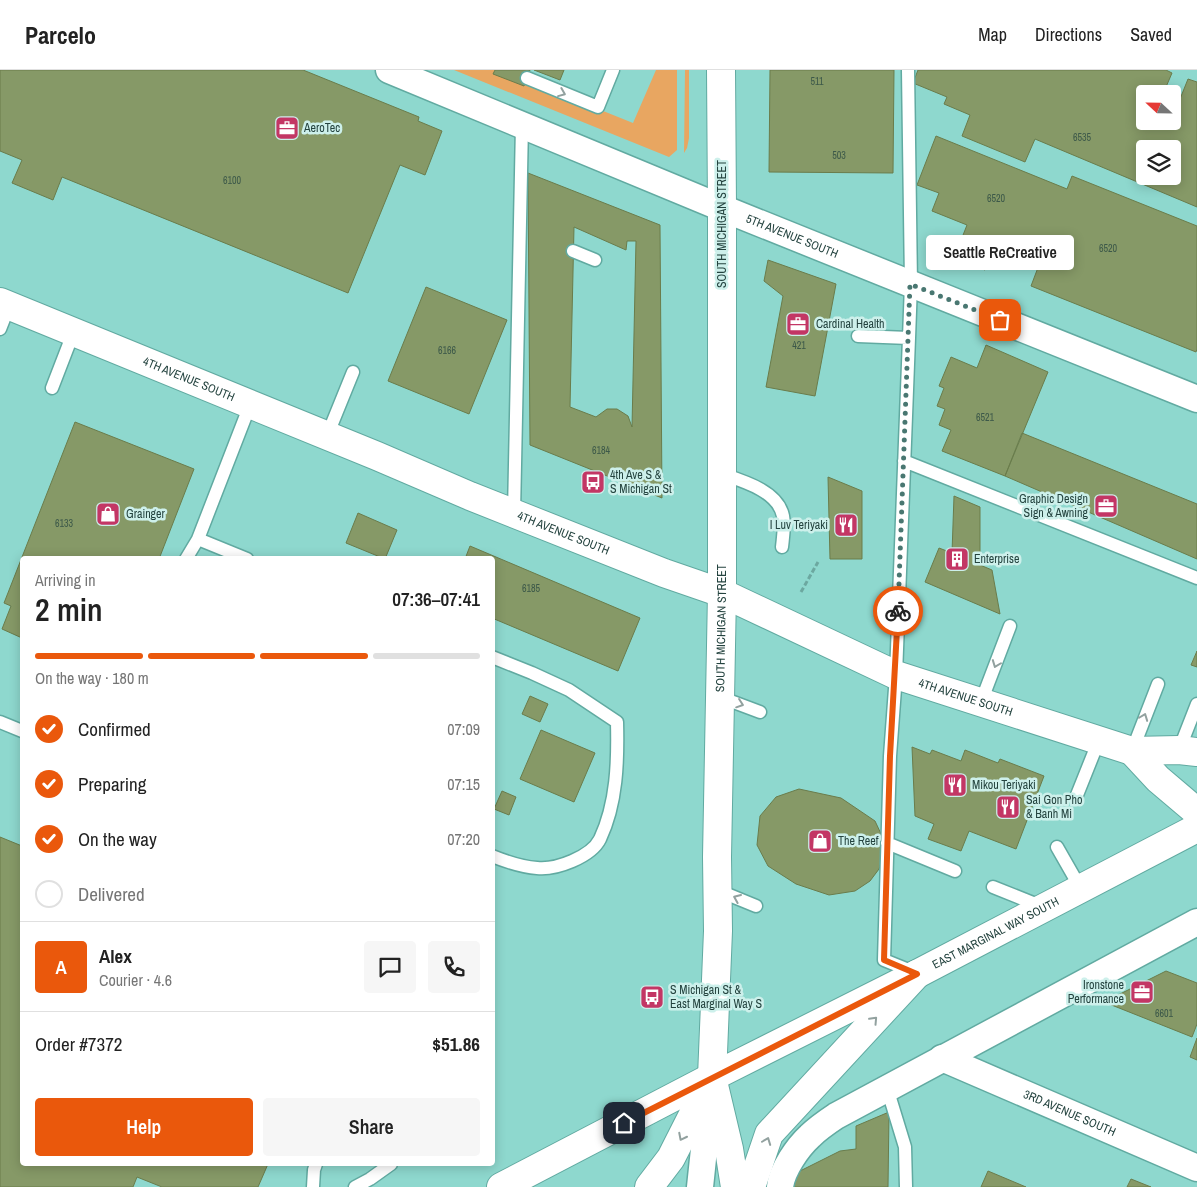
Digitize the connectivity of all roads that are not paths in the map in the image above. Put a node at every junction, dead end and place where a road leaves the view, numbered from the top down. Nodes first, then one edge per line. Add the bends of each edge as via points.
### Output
1 (389, 70) edge
2 (613, 70) edge
3 (721, 70) edge
4 (908, 70) edge
5 (527, 78) dead end
6 (522, 125) junction
7 (722, 208) junction
8 (573, 251) dead end
9 (595, 260) dead end
10 (910, 284) junction
11 (3, 312) edge
12 (74, 331) junction
13 (858, 336) dead end
14 (909, 338) junction
15 (353, 372) dead end
16 (52, 388) dead end
17 (1197, 399) edge
18 (250, 405) junction
19 (327, 436) junction
20 (904, 461) junction
21 (722, 474) junction
22 (514, 513) junction
23 (198, 539) junction
24 (782, 547) dead end
25 (188, 556) edge
26 (240, 556) edge
27 (1197, 578) edge
28 (722, 593) junction
29 (1010, 626) dead end
30 (495, 658) edge
31 (896, 675) junction
32 (1158, 684) dead end
33 (720, 698) junction
34 (981, 702) junction
35 (1197, 704) edge
36 (760, 712) dead end
37 (0, 722) edge
38 (20, 730) edge
39 (1099, 740) junction
40 (1132, 751) junction
41 (1188, 751) edge
42 (1077, 795) dead end
43 (1197, 812) edge
44 (1197, 828) edge
45 (887, 843) junction
46 (1057, 847) dead end
47 (495, 857) edge
48 (954, 871) dead end
49 (993, 887) dead end
50 (1081, 889) junction
51 (717, 890) junction
52 (756, 906) dead end
53 (1045, 908) junction
54 (1197, 922) edge
55 (917, 974) junction
56 (942, 1058) junction
57 (712, 1077) junction
58 (887, 1088) junction
59 (315, 1166) edge
60 (388, 1166) edge
61 (1197, 1168) edge
62 (313, 1187) edge
63 (355, 1187) edge
64 (501, 1187) edge
65 (649, 1187) edge
66 (700, 1187) edge
67 (735, 1187) edge
68 (751, 1187) edge
69 (780, 1187) edge
70 (906, 1187) edge

1 - 6 street, 5TH AVENUE SOUTH
5 -> 2 lane via 598,107
3 - 7 main road, SOUTH MICHIGAN STREET
4 - 10 lane
6 - 7 street, 5TH AVENUE SOUTH
6 - 22 lane via 525,231
7 - 10 street, 5TH AVENUE SOUTH
7 - 21 main road, SOUTH MICHIGAN STREET
8 - 9 lane
10 - 14 lane
10 - 17 street, 5TH AVENUE SOUTH
11 - 12 main road, 4TH AVENUE SOUTH
12 - 16 lane
12 - 18 main road, 4TH AVENUE SOUTH
13 - 14 lane
14 - 20 lane
15 - 19 lane
18 - 19 main road, 4TH AVENUE SOUTH
18 - 23 lane
19 - 22 main road, 4TH AVENUE SOUTH
20 - 27 lane
20 - 31 lane
21 - 24 lane via 757,486 780,506
21 - 28 main road, SOUTH MICHIGAN STREET
22 - 28 main road, 4TH AVENUE SOUTH
23 - 25 lane
23 - 26 lane
28 - 31 main road, 4TH AVENUE SOUTH
28 - 33 main road, SOUTH MICHIGAN STREET
29 -> 34 lane
30 - 47 lane via 570,690 618,722 618,759 610,810 599,840 582,857 539,869
31 - 34 main road, 4TH AVENUE SOUTH
31 - 45 lane
40 -> 32 lane
33 -> 36 lane
33 - 51 main road, SOUTH MICHIGAN STREET
34 - 39 main road, 4TH AVENUE SOUTH
35 - 41 lane
37 - 38 lane
39 - 40 main road, 4TH AVENUE SOUTH
39 - 42 lane
40 - 41 main road, 4TH AVENUE SOUTH
40 - 43 main road, 4TH AVENUE SOUTH via 1163,784
44 - 50 main road, EAST MARGINAL WAY SOUTH
45 - 48 lane
45 - 55 lane via 884,960
46 - 50 lane
49 - 53 lane
50 - 53 main road, EAST MARGINAL WAY SOUTH
52 -> 51 lane
51 - 57 main road, SOUTH MICHIGAN STREET
53 - 55 main road, EAST MARGINAL WAY SOUTH
54 - 56 street
55 - 57 main road, EAST MARGINAL WAY SOUTH
68 -> 55 main road via 768,1134
56 - 58 street
56 - 61 street, 3RD AVENUE SOUTH
57 - 64 main road, EAST MARGINAL WAY SOUTH
57 -> 65 main road via 672,1158
57 - 66 street, SOUTH MICHIGAN STREET
57 - 67 main road
58 - 69 street via 836,1116 810,1136 795,1154
58 - 70 lane via 905,1147
59 - 62 lane
60 - 63 lane

